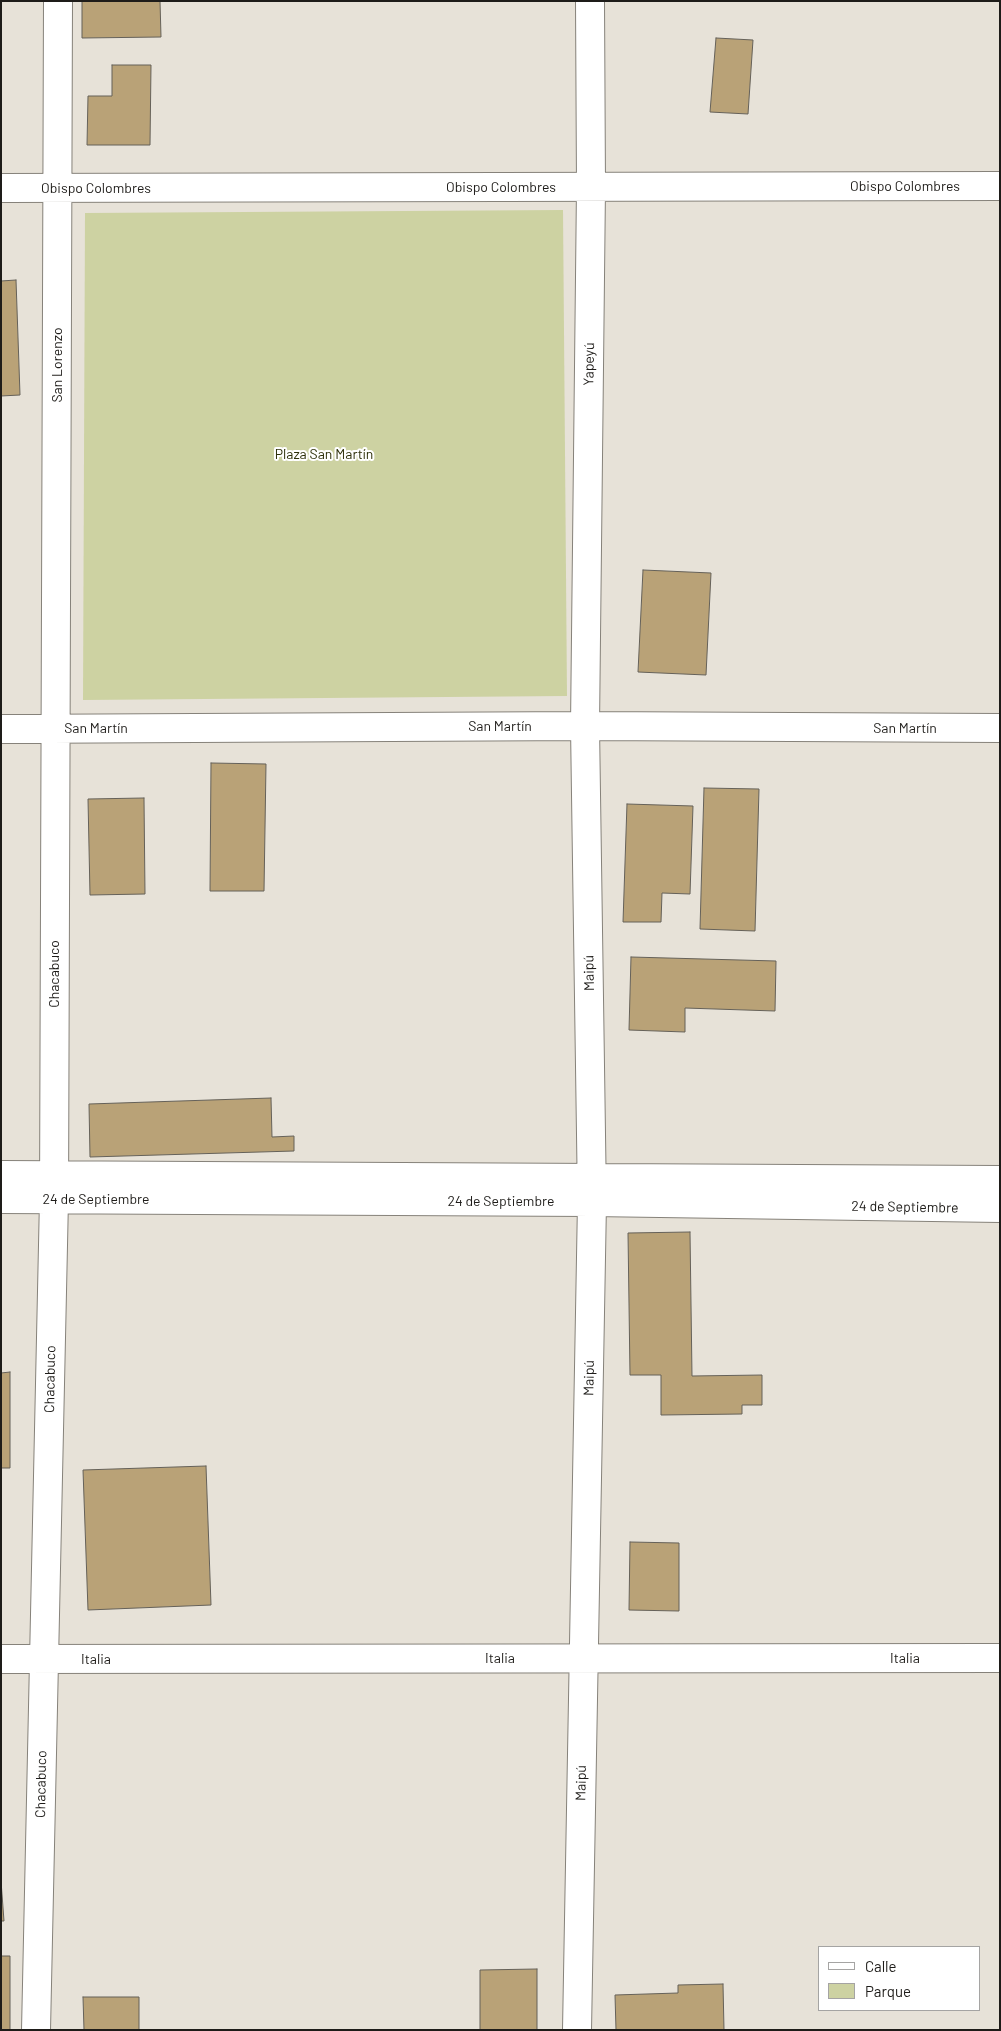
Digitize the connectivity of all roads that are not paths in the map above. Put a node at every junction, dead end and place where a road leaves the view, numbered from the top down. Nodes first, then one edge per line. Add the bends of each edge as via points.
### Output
1 (58, 1) edge
2 (590, 1) edge
3 (1000, 186) edge
4 (591, 187) junction
5 (1, 188) edge
6 (58, 188) junction
7 (585, 726) junction
8 (56, 728) junction
9 (1000, 728) edge
10 (1, 729) edge
11 (1, 1175) edge
12 (1000, 1180) edge
13 (54, 1186) junction
14 (592, 1189) junction
15 (1, 1199) edge
16 (1000, 1208) edge
17 (583, 1658) junction
18 (1000, 1658) edge
19 (1, 1659) edge
20 (43, 1659) junction
21 (36, 2030) edge
22 (577, 2030) edge

1 - 6 street, San Lorenzo
2 - 4 street, Yapeyú
3 - 4 street, Obispo Colombres
4 - 6 street, Obispo Colombres
4 - 7 street, Yapeyú
5 - 6 street, Obispo Colombres
6 - 8 street, San Lorenzo
7 - 8 street, San Martín
7 - 9 street, San Martín
7 - 14 street, Maipú
8 - 10 street, San Martín
8 - 13 street, Chacabuco
11 - 13 street, 24 de Septiembre
12 - 14 street, 24 de Septiembre
13 - 14 street, 24 de Septiembre
13 - 15 street, 24 de Septiembre
13 - 20 street, Chacabuco
14 - 16 street, 24 de Septiembre
14 - 17 street, Maipú
17 - 18 street, Italia
17 - 20 street, Italia
17 - 22 street, Maipú
19 - 20 street, Italia
20 - 21 street, Chacabuco

